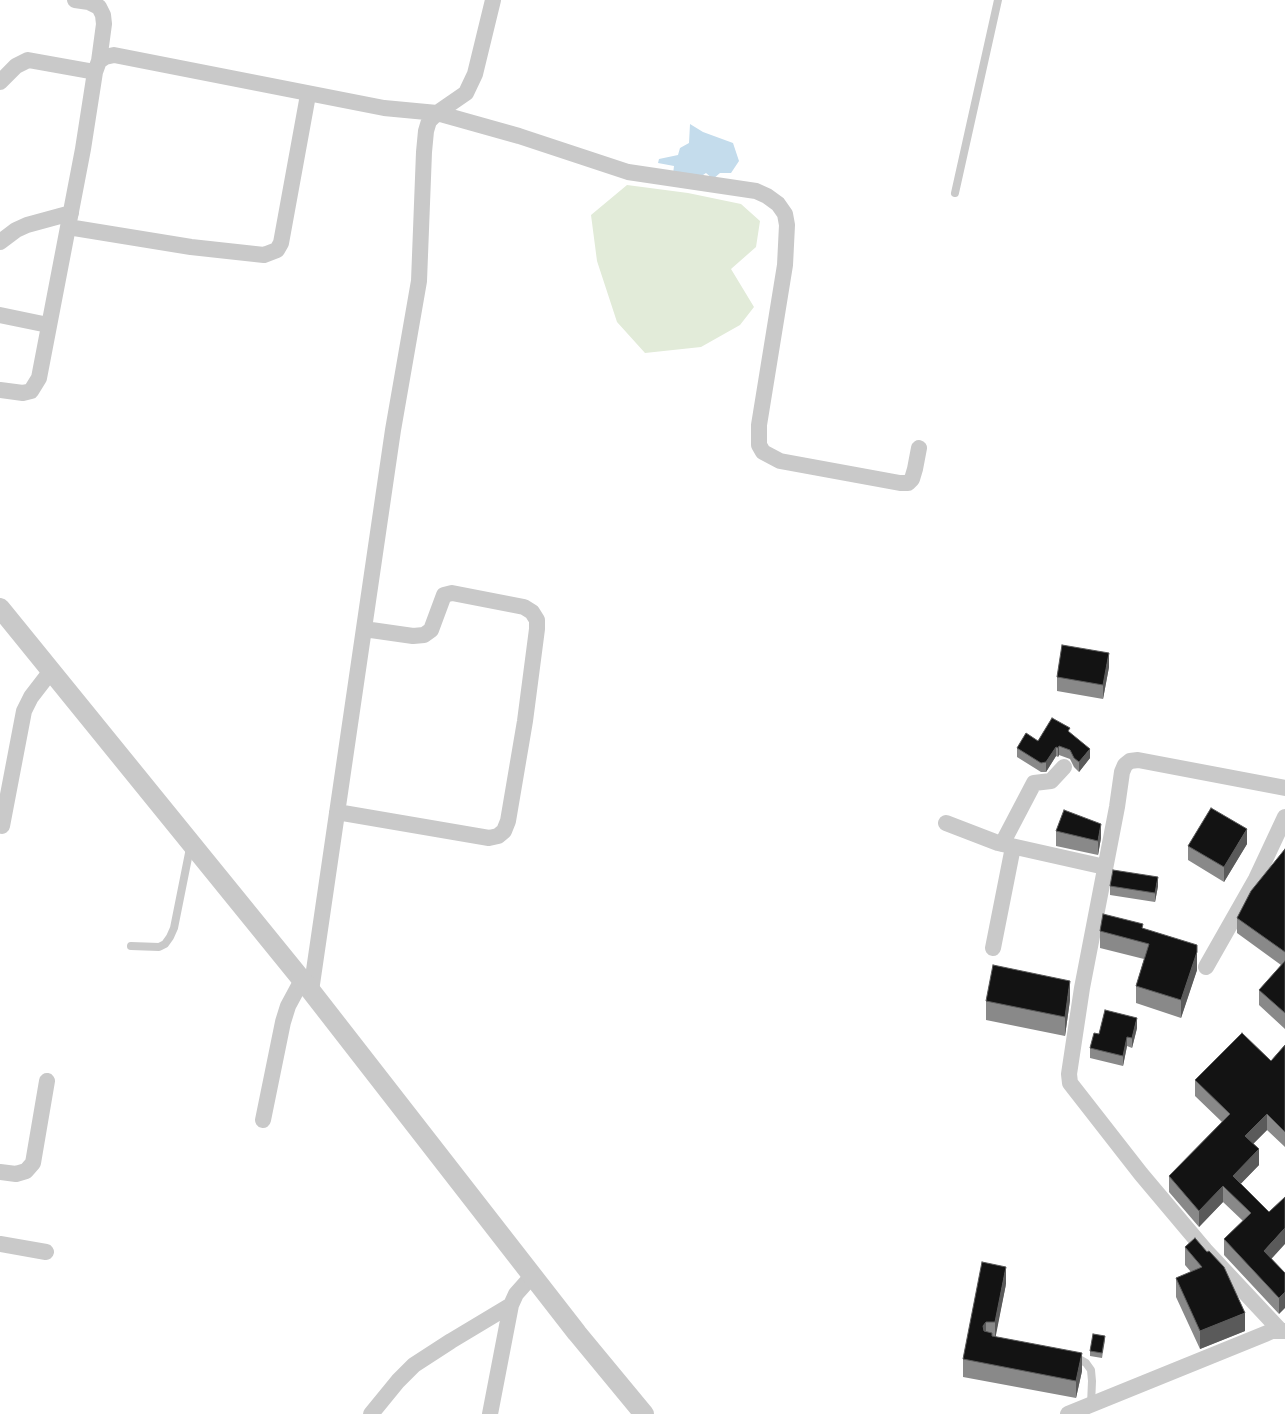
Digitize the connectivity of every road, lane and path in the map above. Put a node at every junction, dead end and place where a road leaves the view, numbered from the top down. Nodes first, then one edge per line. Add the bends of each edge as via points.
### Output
1 (75, 0) edge
2 (493, 0) edge
3 (998, 0) edge
4 (97, 67) junction
5 (0, 82) edge
6 (308, 94) junction
7 (437, 113) junction
8 (955, 193) dead end
9 (69, 220) junction
10 (0, 242) edge
11 (0, 315) edge
12 (48, 325) junction
13 (0, 390) edge
14 (919, 448) dead end
15 (0, 608) edge
16 (364, 630) junction
17 (51, 671) junction
18 (1064, 767) dead end
19 (1285, 788) edge
20 (337, 812) junction
21 (1285, 817) edge
22 (946, 823) dead end
23 (2, 826) dead end
24 (191, 843) junction
25 (1007, 846) junction
26 (1106, 867) junction
27 (131, 946) dead end
28 (993, 948) dead end
29 (1206, 967) dead end
30 (306, 985) junction
31 (47, 1081) dead end
32 (263, 1120) dead end
33 (0, 1172) edge
34 (0, 1244) edge
35 (46, 1252) dead end
36 (532, 1276) junction
37 (511, 1305) junction
38 (1282, 1331) edge
39 (1067, 1354) edge
40 (1091, 1405) junction
41 (371, 1414) edge
42 (490, 1414) edge
43 (644, 1414) edge
44 (1068, 1414) edge

1 - 4 street via 99,7 104,15
2 - 7 street via 475,74 466,93
3 - 8 lane
4 - 5 street via 28,60 16,66
4 - 6 street via 105,57 114,56
4 - 9 street
6 - 7 street via 384,108
6 - 9 street via 281,243 277,250 264,255 191,246
7 - 14 street via 628,172 756,191 778,204 788,225 785,265 761,407 759,445 763,452 780,461 908,483 912,479
7 - 16 street via 429,121 426,131 419,281
9 - 10 street via 27,225
9 - 12 street
11 - 12 street
12 - 13 street via 35,386 23,393
15 - 17 street
16 - 20 street
16 - 20 street via 424,635 431,630 444,595 452,593 524,607 537,620 525,721 504,831 489,838
17 - 23 street via 24,710
17 - 24 street
18 - 25 street via 1051,781 1034,783
19 - 26 street via 1130,761 1122,772
20 - 30 street
21 - 29 street via 1256,879
22 - 25 street
24 - 27 lane via 170,937 158,947
24 - 30 street
25 - 26 street
25 - 28 street
26 - 38 street via 1082,988 1070,1082 1205,1250
30 - 32 street via 288,1006 282,1022
30 - 36 street
31 - 33 street via 32,1163 26,1171 16,1174
34 - 35 street
36 - 37 street
36 - 43 street
37 - 41 street via 414,1365
37 - 42 street
38 - 40 street via 1265,1334
39 - 40 lane via 1086,1363 1090,1370
40 - 44 street

